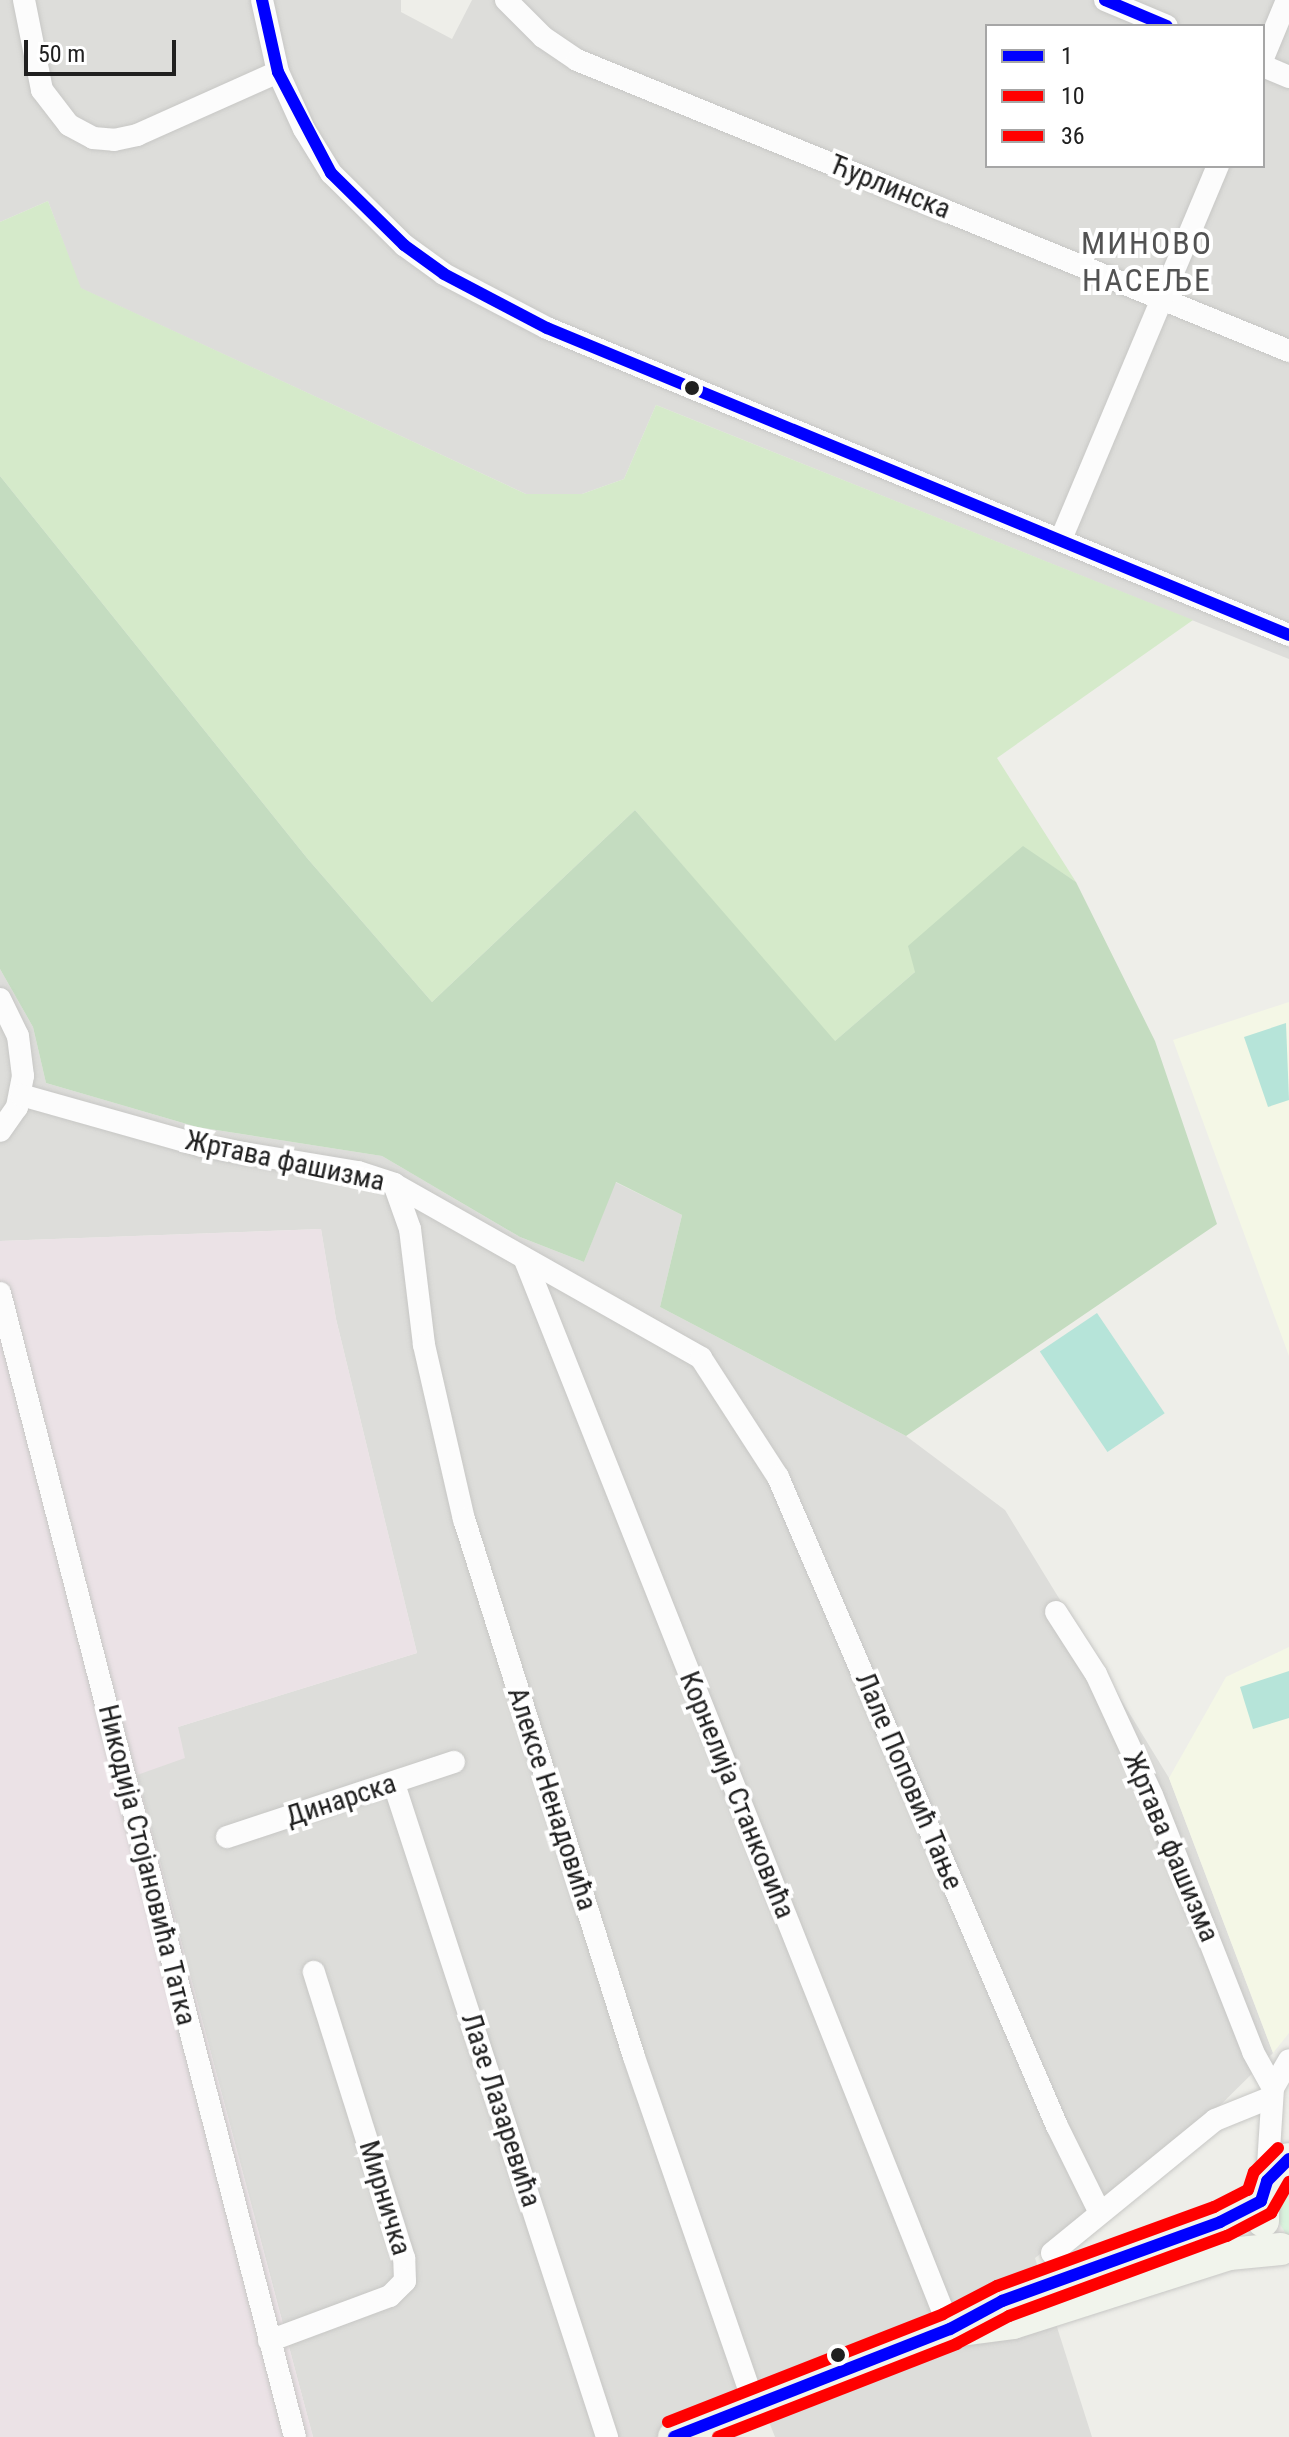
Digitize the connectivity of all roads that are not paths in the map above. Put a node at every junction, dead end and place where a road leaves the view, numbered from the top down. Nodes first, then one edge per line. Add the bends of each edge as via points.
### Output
1 (24, 0) edge
2 (262, 0) edge
3 (506, 0) edge
4 (1105, 0) edge
5 (1287, 0) edge
6 (1162, 24) edge
7 (1265, 53) edge
8 (1265, 67) edge
9 (278, 72) junction
10 (1289, 77) edge
11 (1217, 168) edge
12 (1163, 298) junction
13 (1289, 351) edge
14 (1061, 539) junction
15 (1289, 635) edge
16 (0, 999) edge
17 (21, 1095) junction
18 (0, 1131) edge
19 (394, 1184) junction
20 (525, 1260) junction
21 (0, 1293) edge
22 (701, 1358) joint
23 (1056, 1612) dead end
24 (454, 1762) dead end
25 (394, 1784) junction
26 (227, 1837) dead end
27 (314, 1972) dead end
28 (1289, 2060) edge
29 (1277, 2103) edge
30 (1272, 2180) edge
31 (1100, 2213) junction
32 (1285, 2252) edge
33 (1052, 2253) dead end
34 (950, 2329) junction
35 (269, 2341) junction
36 (754, 2404) junction
37 (295, 2437) edge
38 (607, 2437) edge
39 (674, 2437) edge

1 - 9 street via 42,90 69,125 93,138 137,135
2 - 9 street
3 - 12 street, Ћурлинска via 543,37 577,60
4 - 6 street
5 - 7 street
8 - 10 street
9 - 14 street via 331,173 404,245 444,274 547,328
11 - 12 street
12 - 13 street, Ћурлинска
12 - 14 street
14 - 15 street
16 - 17 street via 22,1055
17 - 18 street
17 - 19 street, Жртава фашизма via 202,1146 358,1172
19 - 20 street, Жртава фашизма
19 - 36 street, Алексе Ненадовића via 410,1229 424,1345 464,1519 634,2057
20 - 22 street, Жртава фашизма
20 - 34 street, Корнелија Станковића
21 - 35 street, Никодија Стојановића Татка
22 - 31 street, Лале Поповић Тање via 778,1477 1057,2126
23 - 29 street, Жртава фашизма via 1096,1674 1152,1795
24 - 25 street, Динарска
25 - 26 street, Динарска
25 - 38 street, Лазе Лазаревића
27 - 35 street, Мирничка via 404,2258 405,2281 390,2296
28 - 29 street
29 - 30 street
29 - 31 street via 1215,2120
30 - 32 main road via 1264,2226
30 - 34 main road via 1220,2222 1002,2301
31 - 33 street
32 - 34 main road via 1229,2254 1013,2323
34 - 36 main road
35 - 37 street, Никодија Стојановића Татка
36 - 39 main road

